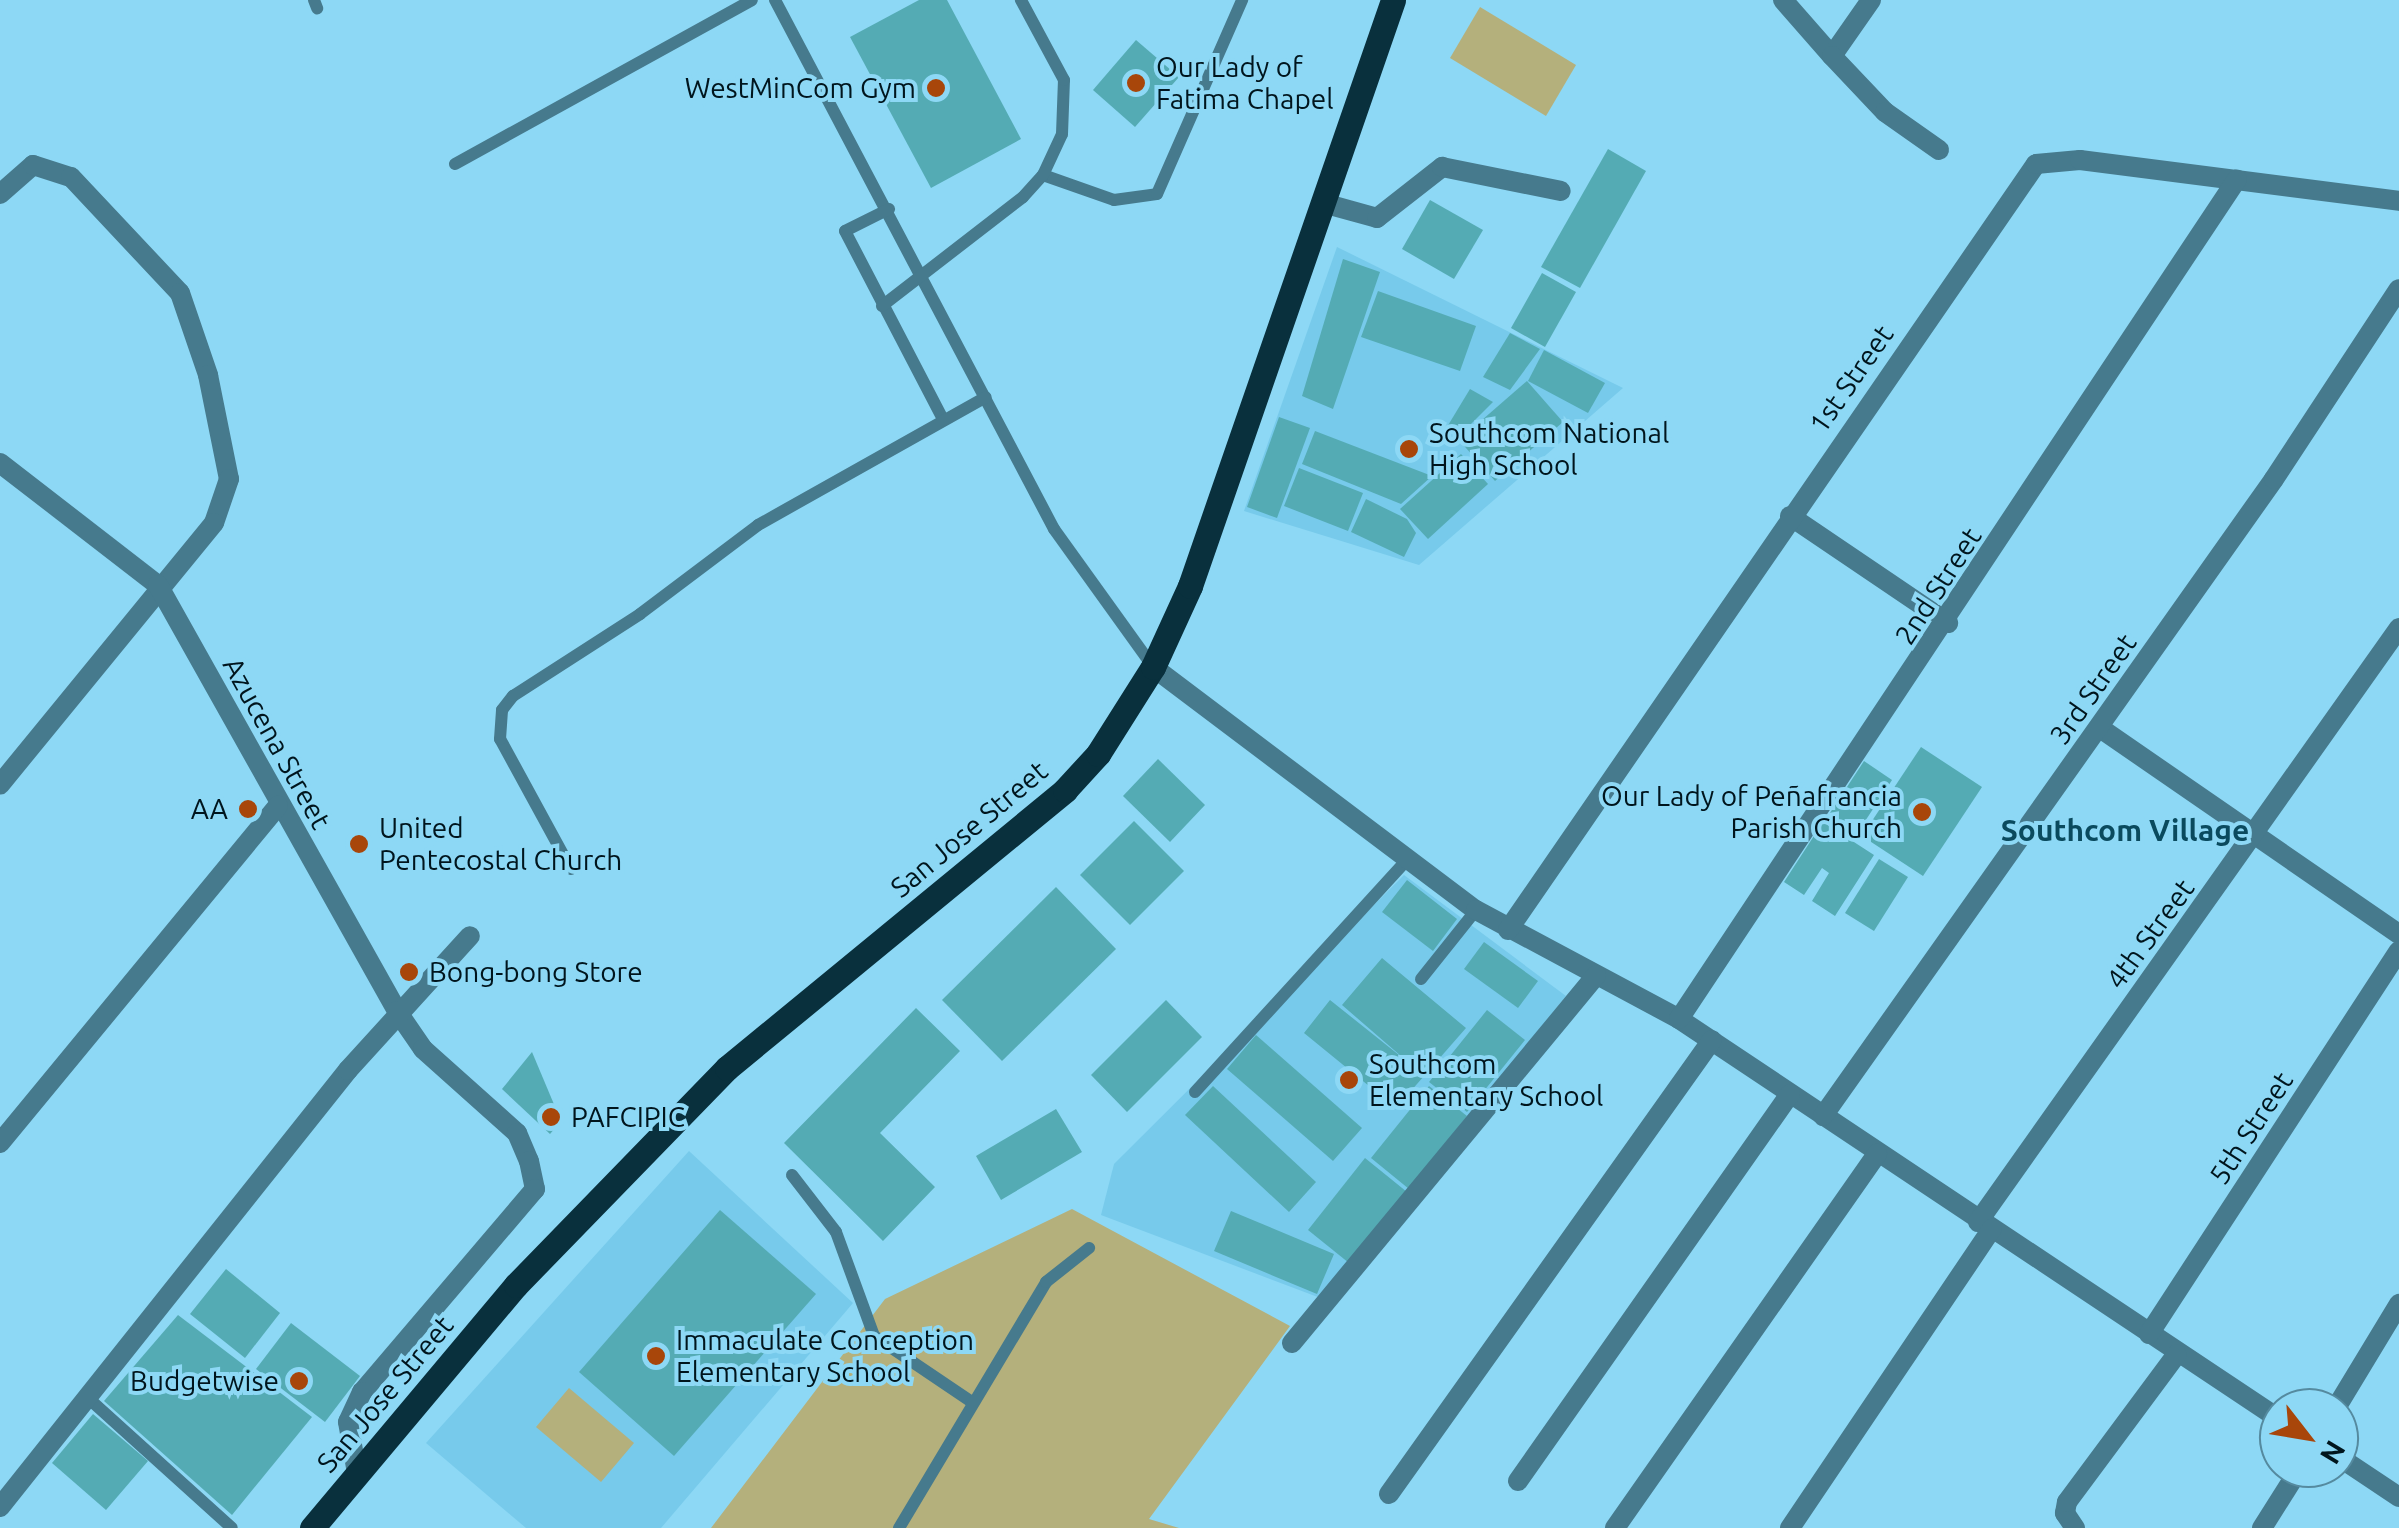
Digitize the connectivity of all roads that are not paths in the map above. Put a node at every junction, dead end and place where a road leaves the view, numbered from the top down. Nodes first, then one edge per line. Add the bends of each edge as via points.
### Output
1 (752, 0) edge
2 (775, 0) edge
3 (1021, 0) edge
4 (1242, 0) edge
5 (1393, 0) edge
6 (1782, 0) edge
7 (1870, 0) edge
8 (1832, 56) junction
9 (1939, 150) dead end
10 (455, 164) dead end
11 (1043, 174) junction
12 (2238, 179) junction
13 (1561, 191) dead end
14 (0, 194) edge
15 (2399, 200) edge
16 (1324, 203) junction
17 (889, 209) junction
18 (924, 276) junction
19 (2399, 288) edge
20 (882, 306) junction
21 (986, 396) junction
22 (942, 418) junction
23 (0, 463) edge
24 (1790, 516) junction
25 (158, 585) junction
26 (1948, 622) junction
27 (2399, 628) edge
28 (1153, 667) junction
29 (2100, 728) junction
30 (0, 784) edge
31 (278, 806) junction
32 (2254, 837) junction
33 (1408, 859) junction
34 (571, 869) dead end
35 (1476, 910) junction
36 (1508, 930) junction
37 (2399, 934) edge
38 (470, 936) dead end
39 (2399, 951) edge
40 (1596, 974) junction
41 (1421, 979) dead end
42 (397, 1011) junction
43 (1679, 1019) junction
44 (1712, 1040) junction
45 (1195, 1092) dead end
46 (1790, 1094) junction
47 (1823, 1116) junction
48 (0, 1144) edge
49 (1877, 1154) junction
50 (792, 1175) dead end
51 (1985, 1225) junction
52 (1089, 1248) dead end
53 (2399, 1304) edge
54 (2149, 1334) junction
55 (1292, 1342) dead end
56 (2178, 1354) junction
57 (2348, 1388) edge
58 (88, 1397) junction
59 (972, 1402) junction
60 (2259, 1405) edge
61 (2359, 1471) edge
62 (357, 1473) junction
63 (1518, 1480) dead end
64 (2287, 1488) edge
65 (1389, 1494) dead end
66 (2399, 1498) edge
67 (0, 1507) edge
68 (232, 1528) edge
69 (312, 1528) edge
70 (899, 1528) edge
71 (1615, 1528) edge
72 (1790, 1528) edge
73 (2075, 1528) edge
74 (2262, 1528) edge

1 - 10 lane
2 - 17 lane
3 - 11 lane via 1064,80 1062,134
4 - 11 lane via 1157,194 1114,200
5 - 16 main road, San Jose Street
6 - 8 street
7 - 8 street
8 - 9 street via 1885,112
11 - 18 lane
12 - 15 street, 1st Street
12 - 24 street, 1st Street via 2080,160 2036,164
12 - 26 street, 2nd Street
13 - 16 street via 1442,166 1377,218
14 - 25 street via 33,165 71,176 146,252 192,315 228,479 214,523
16 - 28 main road, San Jose Street via 1190,586
17 - 18 lane
17 - 20 lane via 846,231
18 - 20 lane
18 - 21 lane
19 - 29 street, 3rd Street
20 - 22 lane
21 - 22 lane
21 - 28 lane via 1054,529
22 - 34 lane via 758,525 640,614 513,696 502,710 500,739
23 - 25 street, Azucena Street
24 - 26 street
24 - 36 street, 1st Street
25 - 30 street
25 - 31 street, Azucena Street
26 - 43 street, 2nd Street
27 - 32 street, 4th Street
28 - 33 street
28 - 62 main road, San Jose Street via 1098,754 1064,790 728,1068 516,1284
29 - 32 street
29 - 47 street, 3rd Street
31 - 42 street, Azucena Street
31 - 48 street
32 - 37 street
32 - 51 street, 4th Street
33 - 35 street
33 - 45 lane
35 - 36 street
35 - 41 lane
36 - 40 street
38 - 42 street
39 - 54 street, 5th Street
40 - 43 street
40 - 55 street
42 - 58 street
42 - 62 street, Azucena Street via 423,1049 517,1133 534,1190 362,1392 348,1422
43 - 44 street
44 - 46 street
44 - 65 street
46 - 47 street
46 - 63 street
47 - 49 street
49 - 51 street
49 - 71 street
50 - 59 lane via 836,1232 874,1336
51 - 54 street
51 - 72 street, 4th Street
52 - 59 lane via 1046,1282
53 - 57 street
54 - 56 street
56 - 60 street
56 - 73 street via 2067,1502 2065,1513
58 - 67 street
58 - 68 lane
59 - 70 lane
61 - 66 street
62 - 69 main road, San Jose Street
64 - 74 street

